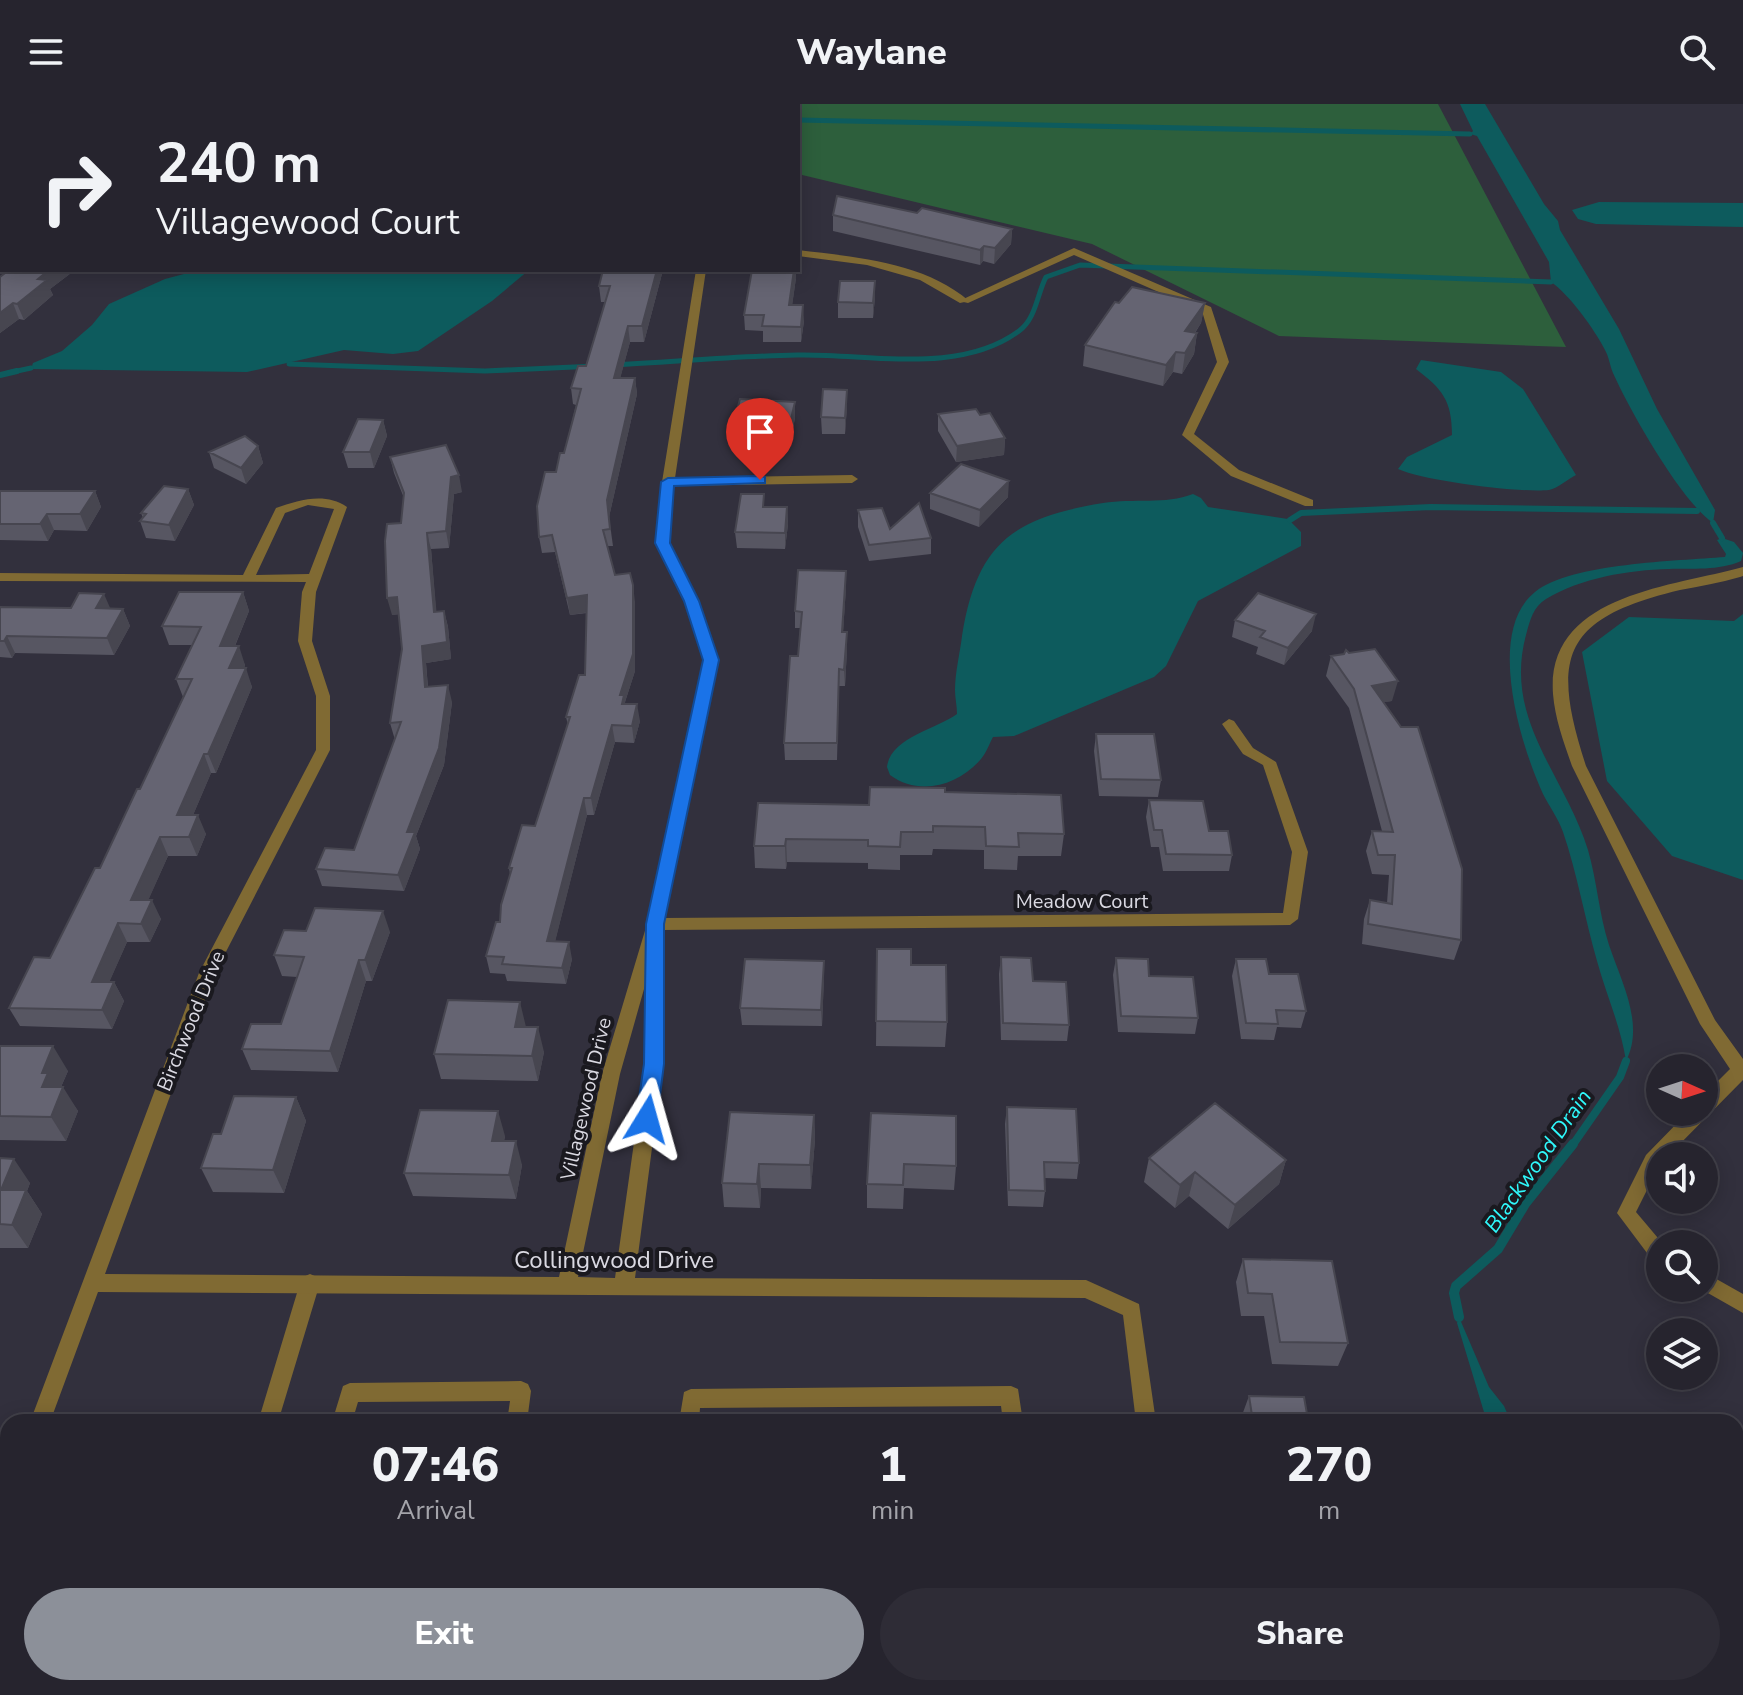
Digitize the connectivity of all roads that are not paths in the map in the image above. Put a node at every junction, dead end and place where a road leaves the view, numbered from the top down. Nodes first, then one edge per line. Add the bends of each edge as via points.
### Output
1 (800, 253) edge
2 (701, 272) edge
3 (852, 479) dead end
4 (668, 482) junction
5 (1309, 503) dead end
6 (1743, 571) edge
7 (0, 577) edge
8 (313, 578) junction
9 (248, 579) junction
10 (1229, 724) dead end
11 (655, 924) junction
12 (1742, 1072) edge
13 (1718, 1094) edge
14 (1685, 1126) edge
15 (1646, 1238) edge
16 (91, 1283) junction
17 (310, 1283) junction
18 (567, 1286) junction
19 (624, 1286) junction
20 (1718, 1289) edge
21 (1743, 1304) edge
22 (43, 1414) edge
23 (270, 1414) edge
24 (344, 1414) edge
25 (518, 1414) edge
26 (690, 1414) edge
27 (1012, 1414) edge
28 (1145, 1414) edge

1 - 5 street via 868,262 924,278 964,301 1074,251 1207,309 1223,362 1188,435 1235,473
2 - 4 street, Villagewood Drive
3 - 4 street
4 - 11 street, Villagewood Drive via 663,543 711,660
6 - 12 street via 1604,610 1568,641 1560,665 1559,696 1579,766 1709,1024
7 - 9 street
8 - 9 street
8 - 9 street, Birchwood Drive via 341,507 307,501 280,511
8 - 16 street, Birchwood Drive via 305,641 323,696 323,750 207,973
10 - 11 street, Meadow Court via 1248,751 1269,762 1300,852 1290,919
11 - 18 street, Villagewood Drive via 611,1074
11 - 19 street, Villagewood Drive via 654,1064
12 - 13 street
14 - 15 street via 1652,1160 1626,1213
16 - 17 street, Collingwood Drive
16 - 22 street, Birchwood Drive
17 - 18 street, Collingwood Drive
17 - 23 street
18 - 19 street, Collingwood Drive
19 - 28 street, Collingwood Drive via 1086,1289 1132,1310
20 - 21 street
24 - 25 street via 350,1393 521,1391
26 - 27 street via 691,1399 1011,1396

